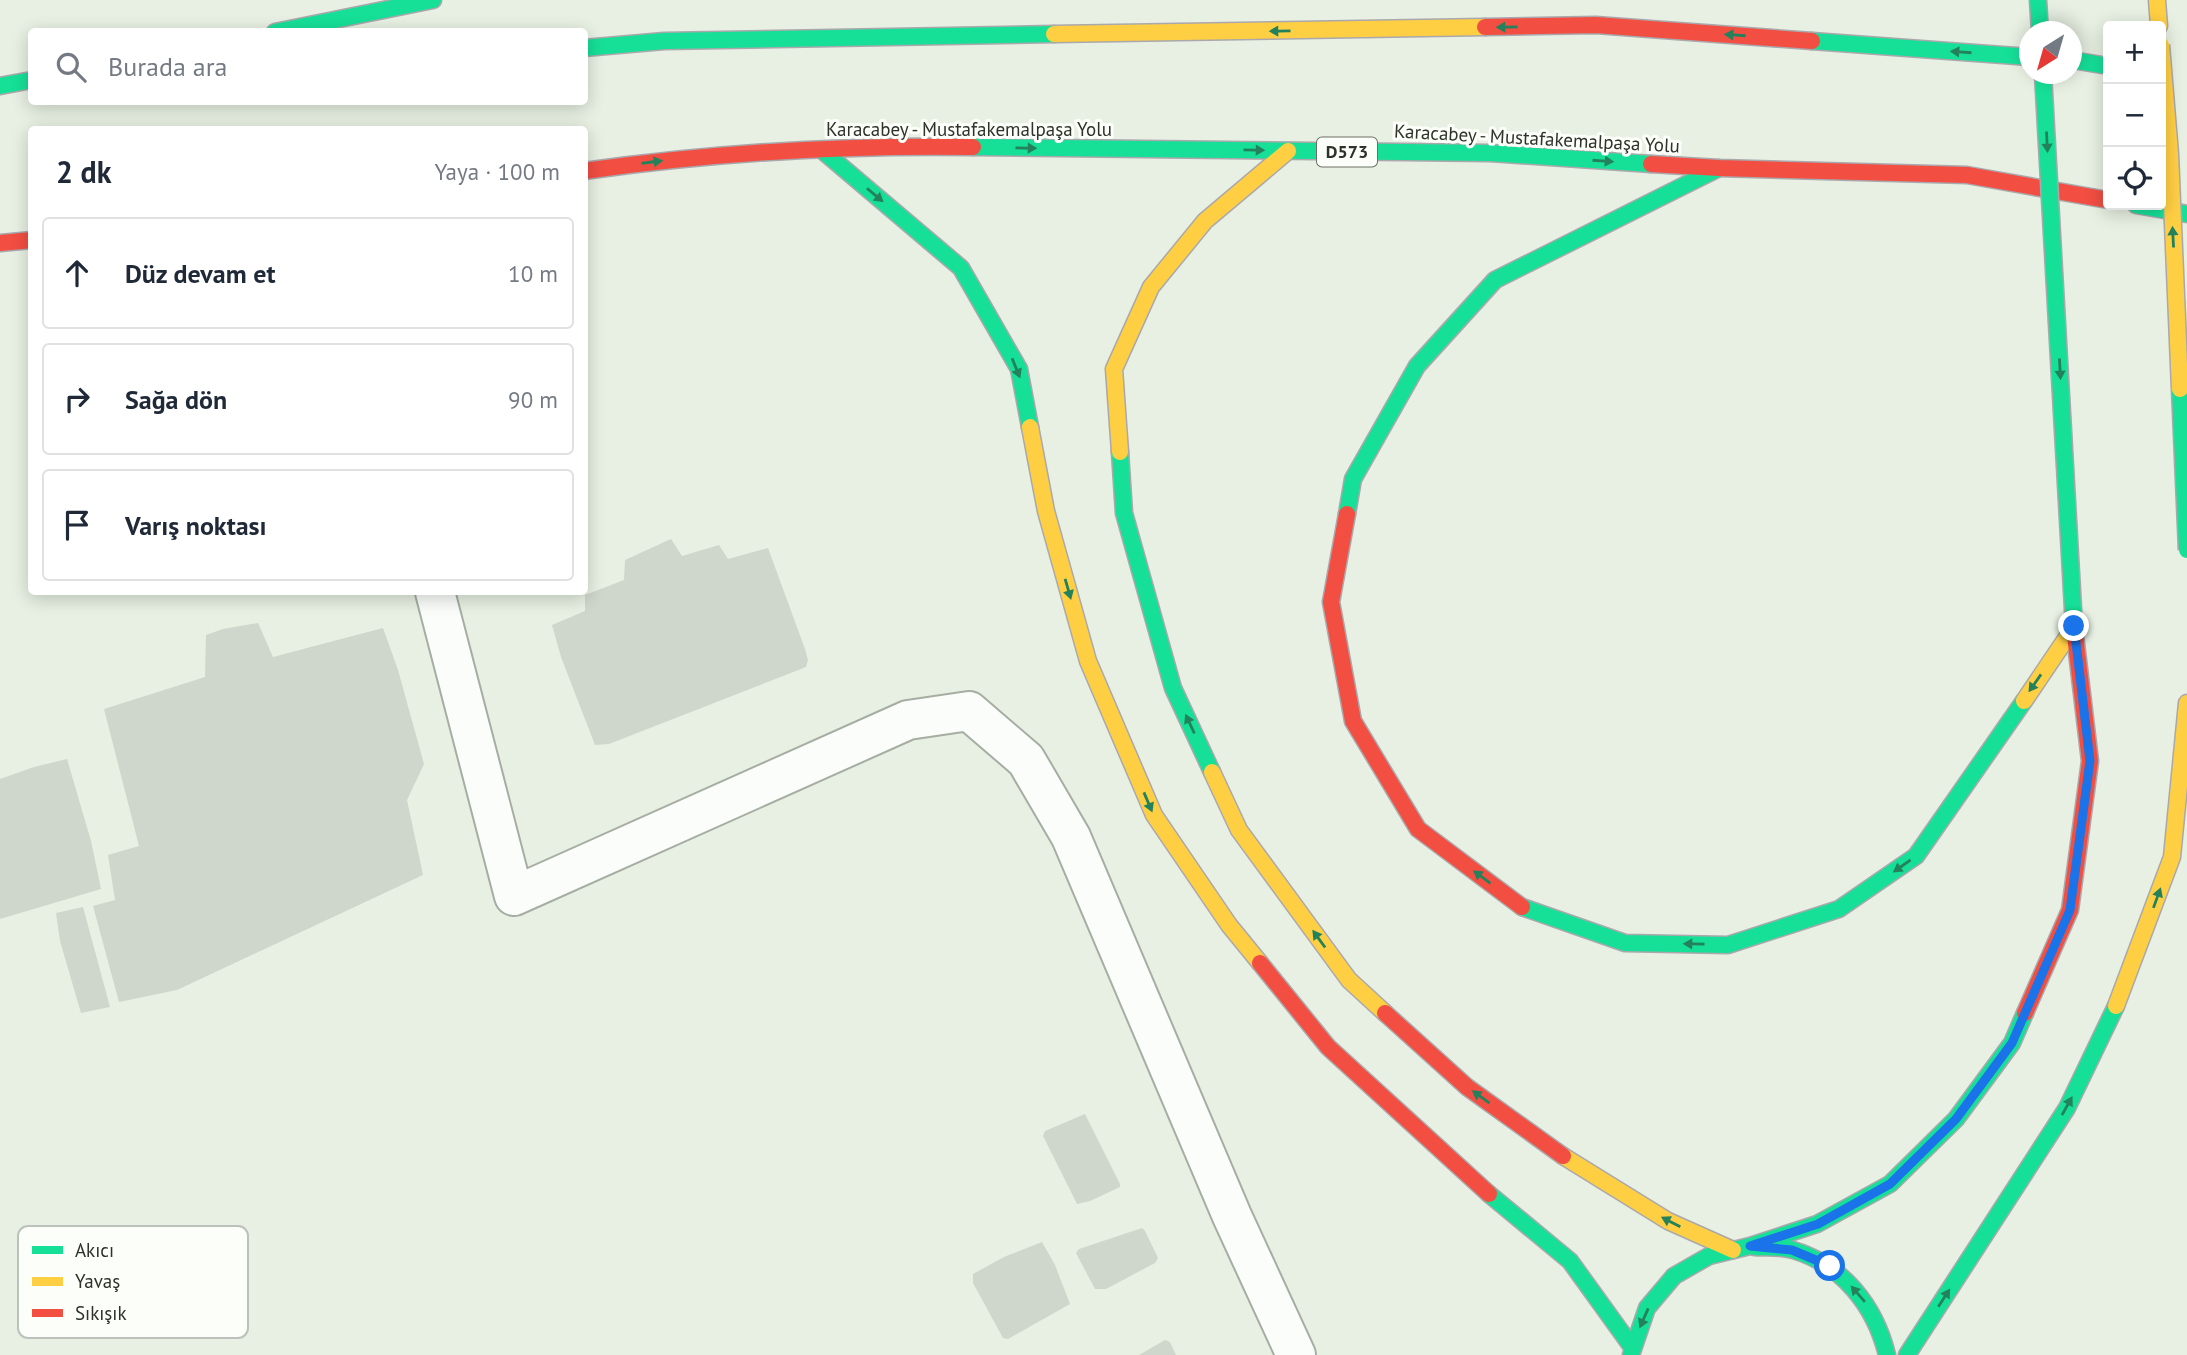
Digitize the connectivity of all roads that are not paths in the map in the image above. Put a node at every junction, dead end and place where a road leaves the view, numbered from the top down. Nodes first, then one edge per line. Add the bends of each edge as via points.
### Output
1 (433, 0) edge
2 (2038, 0) edge
3 (2157, 0) edge
4 (1566, 10) dead end
5 (2039, 21) edge
6 (2159, 21) edge
7 (1596, 25) junction
8 (295, 28) edge
9 (588, 48) edge
10 (2019, 56) edge
11 (2082, 62) edge
12 (2103, 65) edge
13 (28, 81) edge
14 (2044, 84) edge
15 (2164, 84) edge
16 (0, 86) edge
17 (823, 151) junction
18 (1288, 151) junction
19 (1719, 168) junction
20 (588, 170) edge
21 (2103, 199) edge
22 (2164, 210) edge
23 (2187, 214) edge
24 (28, 240) edge
25 (0, 243) edge
26 (2187, 550) edge
27 (436, 595) edge
28 (2074, 626) junction
29 (2187, 704) edge
30 (1750, 1246) junction
31 (1733, 1250) junction
32 (1631, 1351) edge
33 (1296, 1355) edge
34 (1886, 1355) edge
35 (1908, 1355) edge

1 - 8 main road
2 - 5 main road
3 - 6 main road
4 - 7 main road
7 -> 9 main road via 664,41
10 -> 7 main road
11 - 12 main road
13 - 16 main road
14 -> 28 main road, bridge
26 -> 15 main road, bridge
17 -> 18 main road, Karacabey - Mustafakemalpaşa Yolu / D573 via 917,146
20 -> 17 main road, Karacabey - Mustafakemalpaşa Yolu / D573 via 679,158
17 -> 32 main road via 961,268 1019,369 1046,511 1088,661 1154,815 1229,925 1328,1047 1474,1182 1570,1262
18 -> 19 main road, Karacabey - Mustafakemalpaşa Yolu / D573 via 1490,153
31 -> 18 main road via 1668,1221 1571,1162 1467,1087 1349,981 1239,830 1173,688 1124,513 1114,369 1151,287 1205,221
19 - 21 main road, Karacabey - Mustafakemalpaşa Yolu / D573 via 1967,175
28 -> 19 main road via 1916,856 1839,909 1728,945 1625,943 1520,906 1418,829 1353,721 1331,602 1353,479 1417,366 1495,280
22 - 23 main road
24 - 25 main road
27 - 33 street via 514,896 908,720 969,711 1026,760 1071,837
28 - 30 main road via 2090,761 2070,910 2012,1043 1956,1119 1890,1184 1818,1224
35 -> 29 main road via 2067,1108 2124,989 2172,857
30 - 31 main road
34 -> 30 main road via 1884,1337 1863,1297 1830,1266 1792,1250
31 -> 32 main road via 1709,1256 1674,1276 1647,1308

